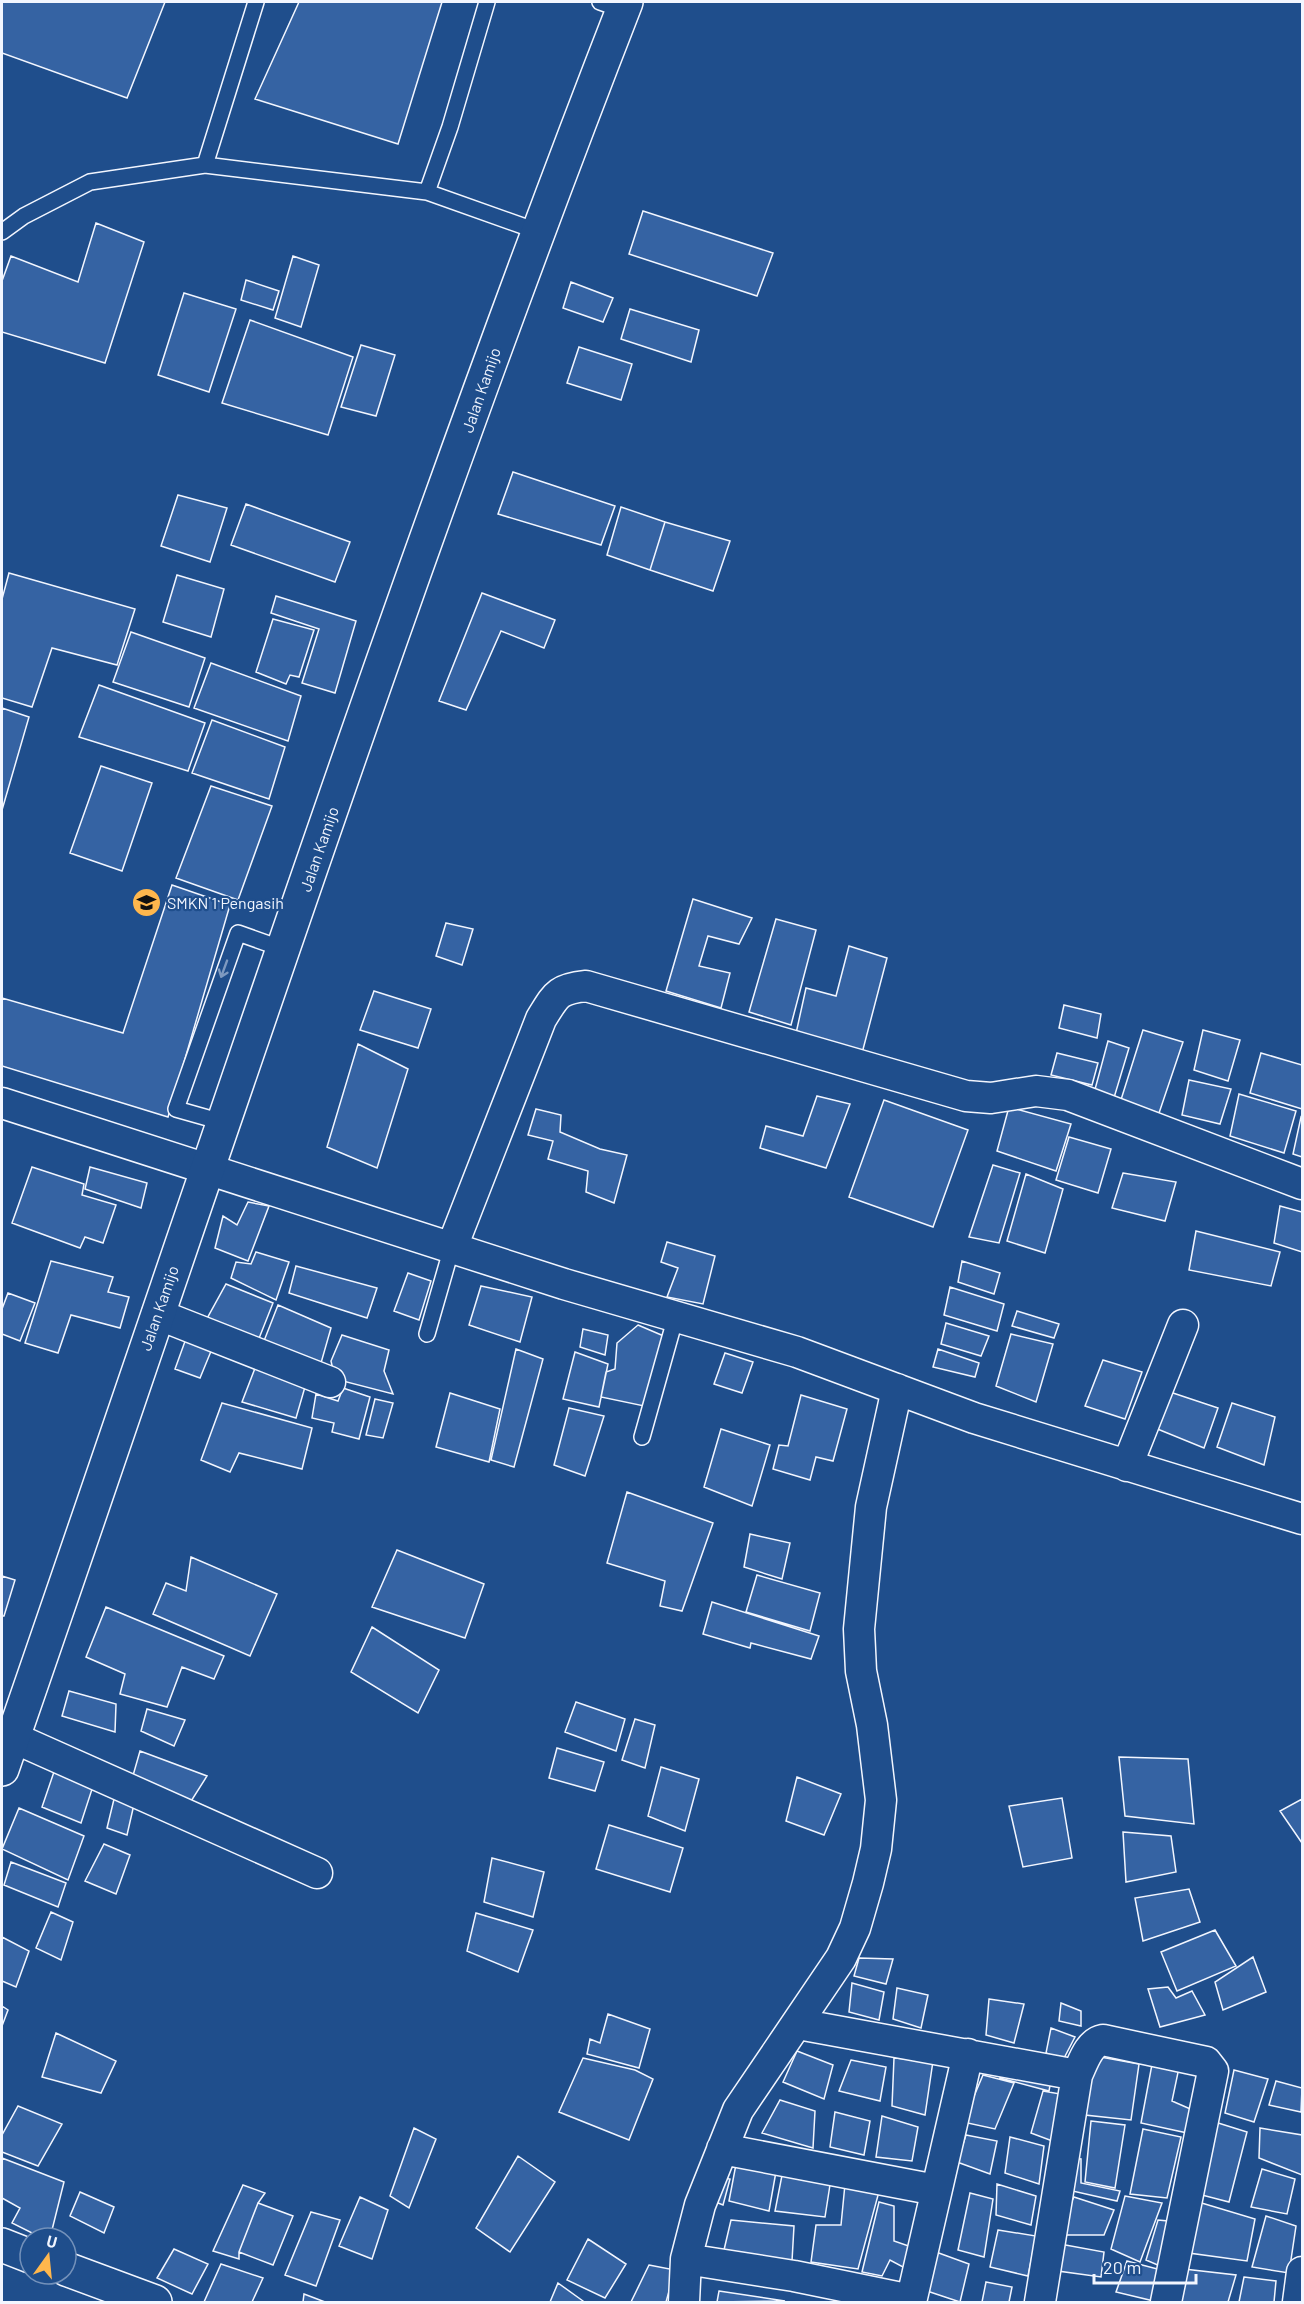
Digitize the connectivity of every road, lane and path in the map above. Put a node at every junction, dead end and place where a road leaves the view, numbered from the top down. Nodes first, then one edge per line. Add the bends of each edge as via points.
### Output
1 (256, 2) edge
2 (487, 2) edge
3 (616, 4) edge
4 (206, 165) junction
5 (427, 192) junction
6 (537, 231) junction
7 (2, 232) edge
8 (283, 948) junction
9 (2, 1102) edge
10 (222, 1122) junction
11 (206, 1168) junction
12 (1302, 1184) edge
13 (452, 1247) junction
14 (157, 1314) junction
15 (676, 1316) junction
16 (1183, 1325) dead end
17 (427, 1334) dead end
18 (330, 1382) dead end
19 (897, 1389) junction
20 (642, 1437) dead end
21 (1127, 1466) junction
22 (1302, 1519) edge
23 (12, 1737) junction
24 (2, 1769) edge
25 (317, 1873) dead end
26 (798, 2024) junction
27 (968, 2054) junction
28 (1077, 2075) junction
29 (722, 2149) junction
30 (936, 2190) junction
31 (2, 2245) edge
32 (18, 2251) edge
33 (686, 2259) junction
34 (1302, 2272) edge
35 (78, 2273) edge
36 (911, 2301) edge
37 (155, 2302) edge
38 (684, 2302) edge
39 (1040, 2302) edge
40 (1166, 2302) edge
41 (1298, 2302) edge

1 - 4 lane
2 - 5 lane
3 - 6 main road, Jalan Kamijo
4 - 5 lane
4 - 7 lane via 90,182 24,216
5 - 6 lane
6 - 8 main road, Jalan Kamijo
8 - 10 main road, Jalan Kamijo
8 -> 10 lane via 238,933 202,1032 176,1109
9 - 11 street
10 - 11 main road, Jalan Kamijo
11 - 13 street
11 - 14 main road, Jalan Kamijo
12 - 13 street via 1068,1095 1036,1091 991,1098 966,1096 586,986 565,988 541,1019
13 - 15 street
13 - 17 lane
14 - 18 street
14 - 23 main road, Jalan Kamijo
15 - 19 street via 797,1352
15 - 20 lane
16 - 21 street
19 - 21 street via 974,1418
19 - 26 street via 871,1507 859,1629 861,1671 881,1800 876,1849 855,1928 841,1958
21 - 22 street
23 - 24 main road, Jalan Kamijo
23 - 25 street
26 - 27 street
26 - 29 street via 738,2110
27 - 28 street
27 - 30 street
28 - 39 street
28 - 40 street via 1091,2047 1102,2040 1206,2062 1213,2071
29 - 30 street
29 - 33 street via 700,2205
30 - 36 street
31 - 32 main road
33 - 36 street via 794,2276
33 - 38 street
34 - 41 street
35 - 37 main road

